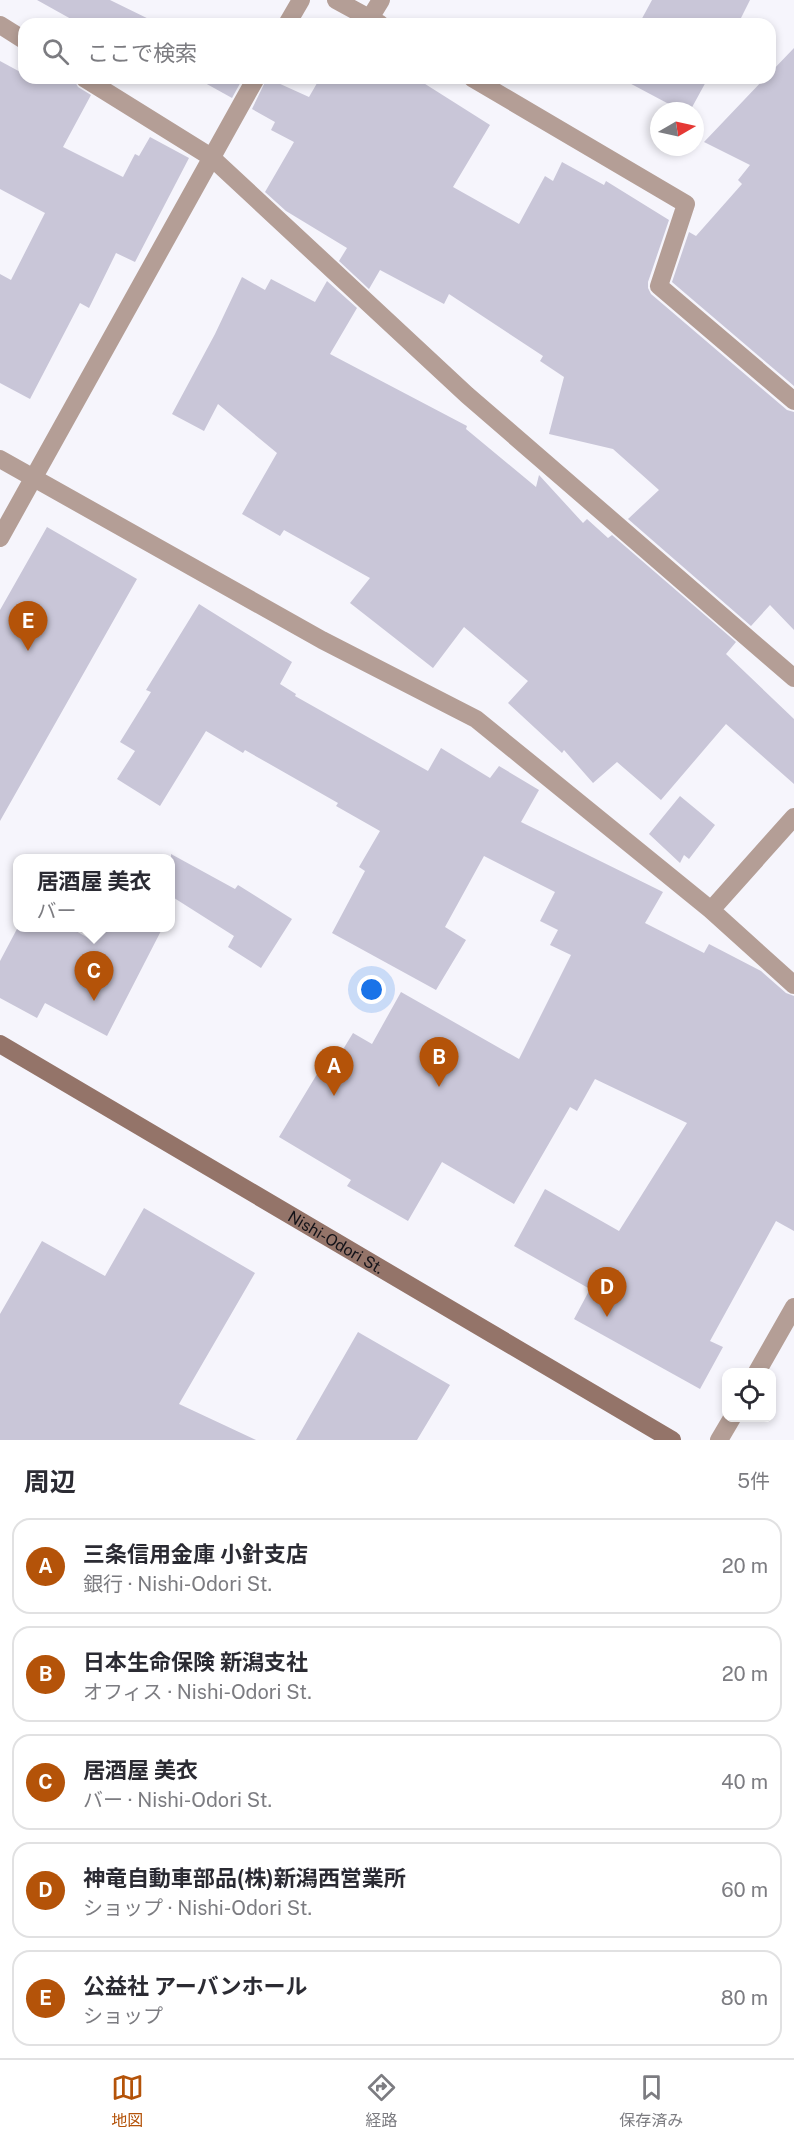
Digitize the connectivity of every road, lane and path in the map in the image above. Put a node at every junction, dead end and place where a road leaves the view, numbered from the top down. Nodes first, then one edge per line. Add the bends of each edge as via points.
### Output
1 (301, 0) edge
2 (336, 0) edge
3 (381, 0) edge
4 (290, 18) edge
5 (369, 18) edge
6 (376, 18) edge
7 (0, 26) edge
8 (18, 36) edge
9 (94, 84) edge
10 (253, 84) edge
11 (482, 84) edge
12 (211, 157) junction
13 (794, 401) edge
14 (0, 459) edge
15 (35, 478) junction
16 (0, 538) edge
17 (794, 678) edge
18 (794, 817) edge
19 (711, 910) junction
20 (794, 985) edge
21 (0, 1044) edge
22 (794, 1307) edge
23 (759, 1368) edge
24 (730, 1422) edge
25 (672, 1440) edge
26 (719, 1440) edge

1 - 4 street
2 - 5 street
3 - 6 street
7 - 8 street
9 - 12 street
10 - 12 street
11 - 13 street via 686,204 659,286
12 - 15 street
12 - 17 street via 467,394
14 - 15 street
15 - 16 street
15 - 19 street via 322,639 476,719
18 - 19 street
19 - 20 street
21 - 25 street, Nishi-Odori St.
22 - 23 street
24 - 26 street

